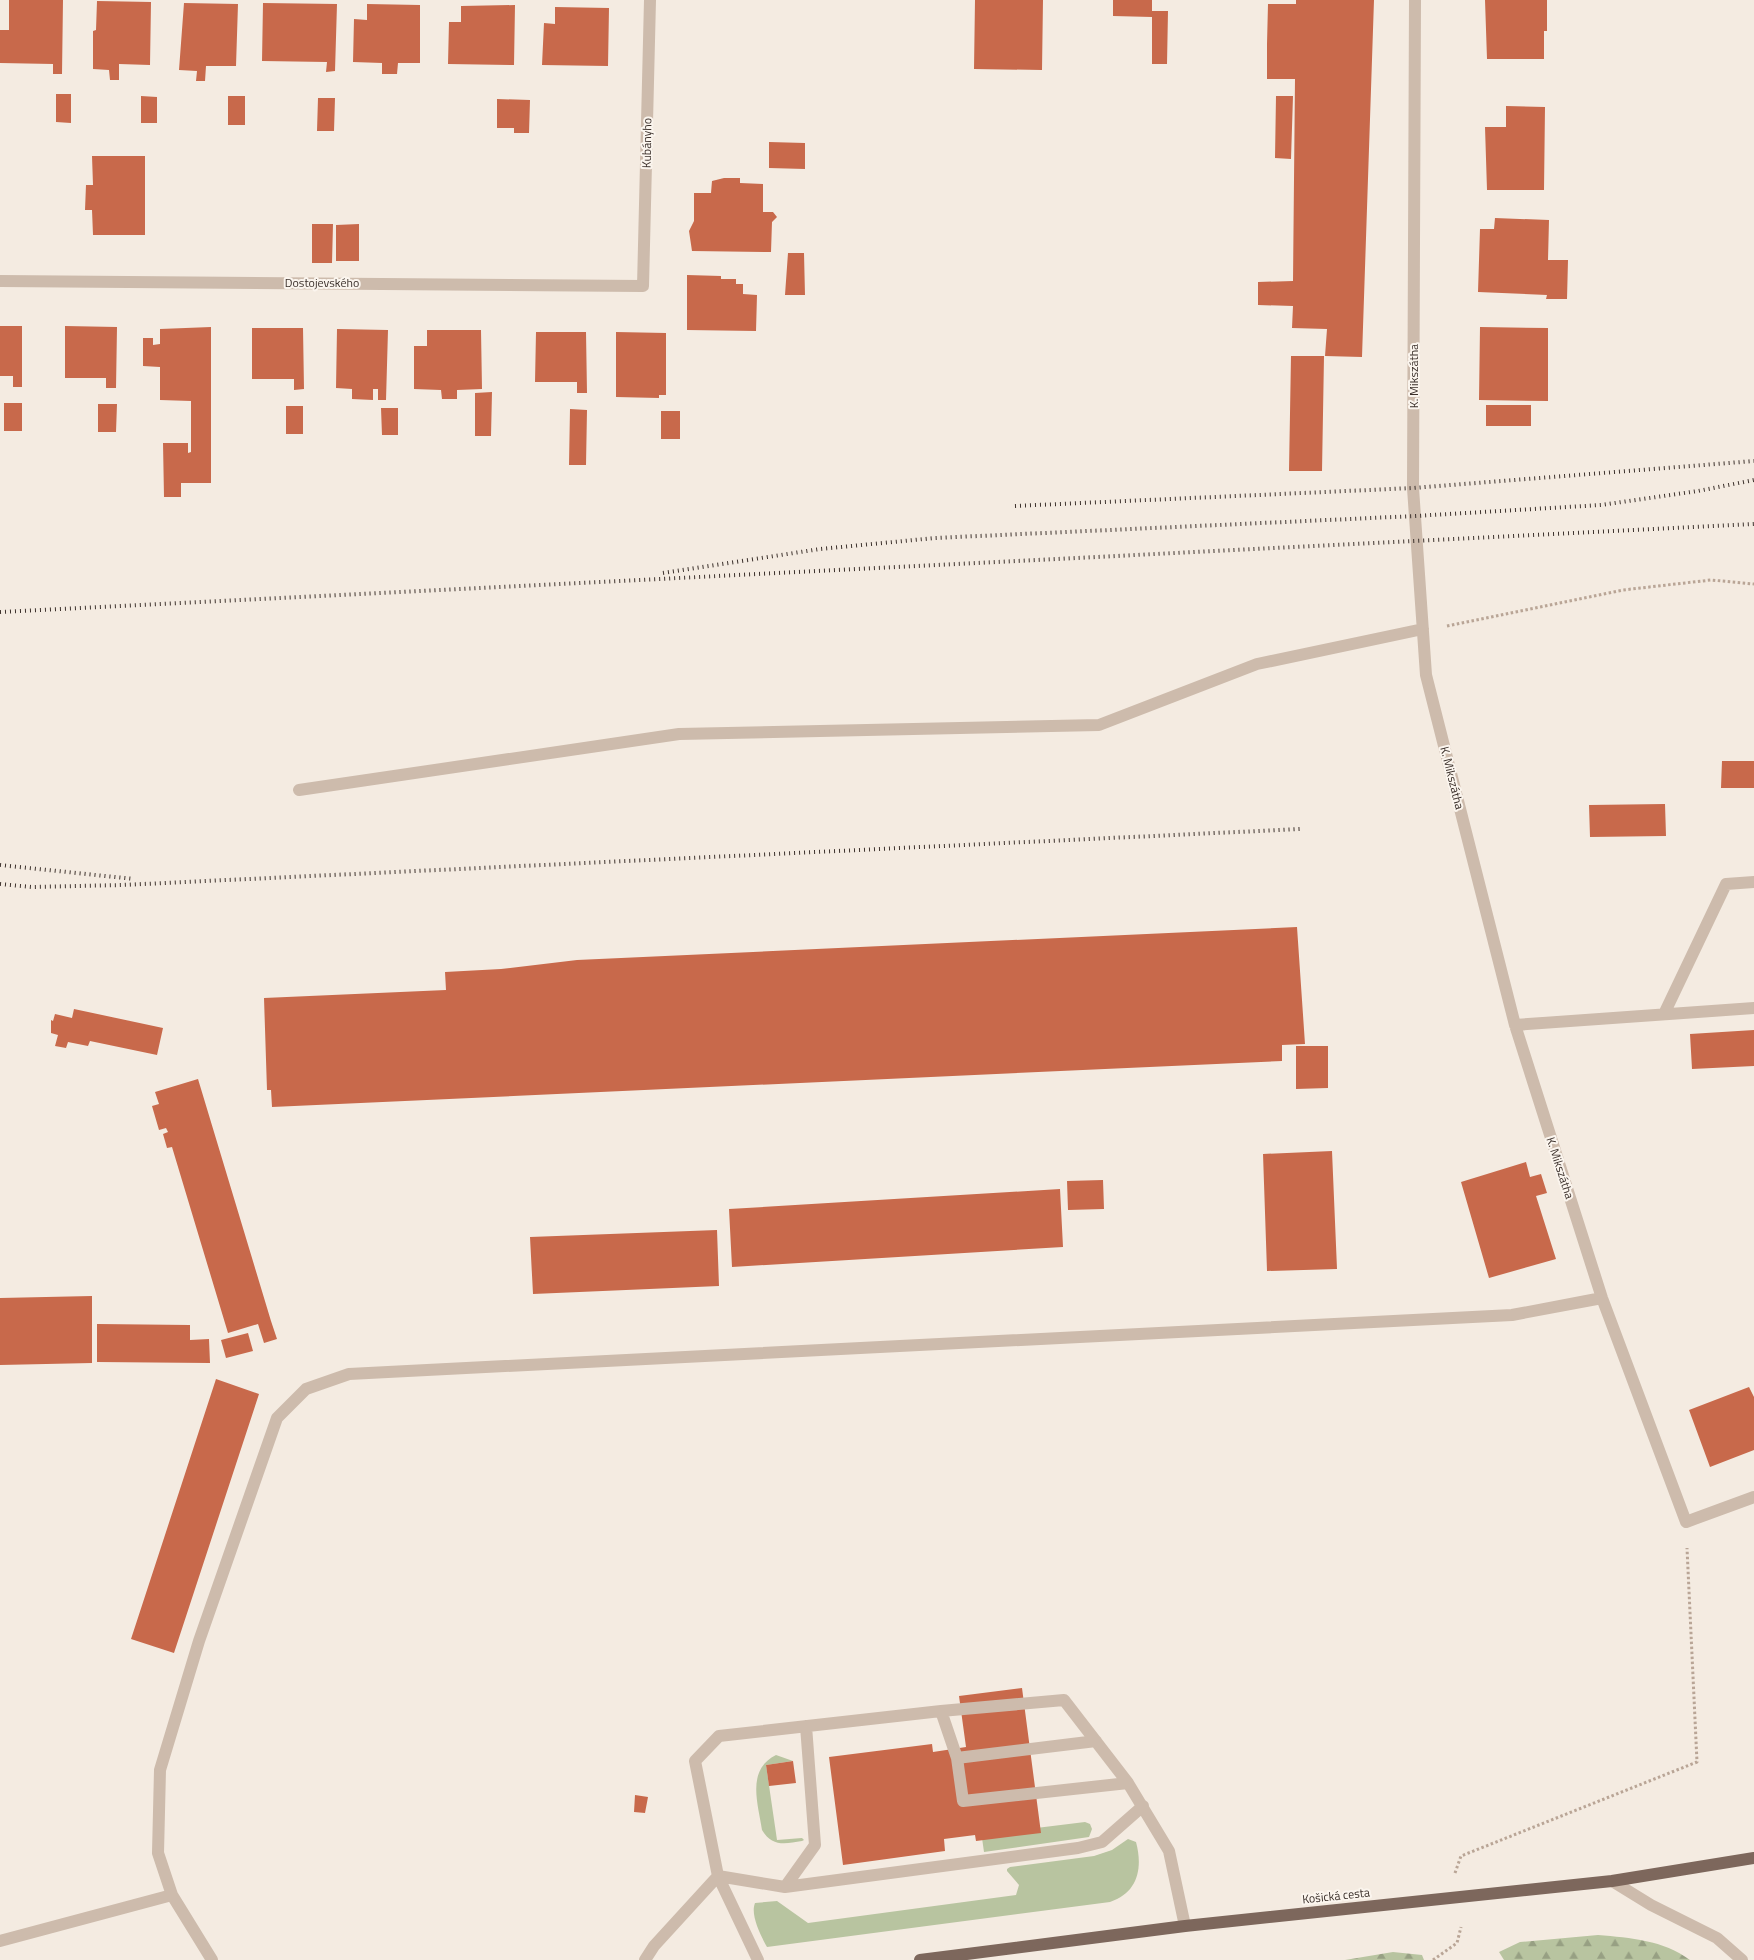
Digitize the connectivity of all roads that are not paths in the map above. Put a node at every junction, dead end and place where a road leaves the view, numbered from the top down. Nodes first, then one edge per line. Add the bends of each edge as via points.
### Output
1 (650, 0) edge
2 (1415, 0) edge
3 (0, 281) edge
4 (643, 286) joint
5 (1423, 629) junction
6 (299, 790) dead end
7 (1754, 882) edge
8 (1754, 1008) edge
9 (1664, 1014) junction
10 (1515, 1025) junction
11 (1602, 1298) junction
12 (1754, 1497) edge
13 (941, 1711) junction
14 (806, 1726) junction
15 (1096, 1741) junction
16 (958, 1758) junction
17 (1128, 1784) junction
18 (1143, 1806) junction
19 (1754, 1858) edge
20 (718, 1876) junction
21 (1612, 1881) junction
22 (785, 1887) junction
23 (172, 1895) junction
24 (1185, 1926) junction
25 (0, 1941) edge
26 (212, 1960) edge
27 (645, 1960) edge
28 (758, 1960) edge
29 (920, 1960) edge
30 (1742, 1960) edge

1 - 4 street, Kubányho
2 - 5 street, K. Mikszátha via 1413,488
3 - 4 street, Dostojevského
5 - 6 street via 1257,664 1100,724 679,734
5 - 10 street, K. Mikszátha via 1426,675
7 - 9 street via 1726,884
8 - 9 street
9 - 10 street
10 - 11 street, K. Mikszátha
11 - 12 street, K. Mikszátha via 1686,1522
11 - 23 street via 1512,1315 349,1374 306,1389 277,1418 199,1641 160,1770 158,1853
13 - 14 street
13 - 15 street via 1064,1700
13 - 16 street
14 - 20 street via 719,1736 695,1761
14 - 22 street via 815,1844
15 - 16 street
15 - 17 street
16 - 17 street via 962,1801
17 - 18 street
18 - 22 street via 1102,1842 1078,1848
18 - 24 street via 1169,1851
19 - 21 main road, Košická cesta
20 - 22 street
20 - 27 street
20 - 28 street
21 - 24 main road, Košická cesta
21 - 30 street via 1717,1938
23 - 25 street
23 - 26 street
24 - 29 main road, Košická cesta

